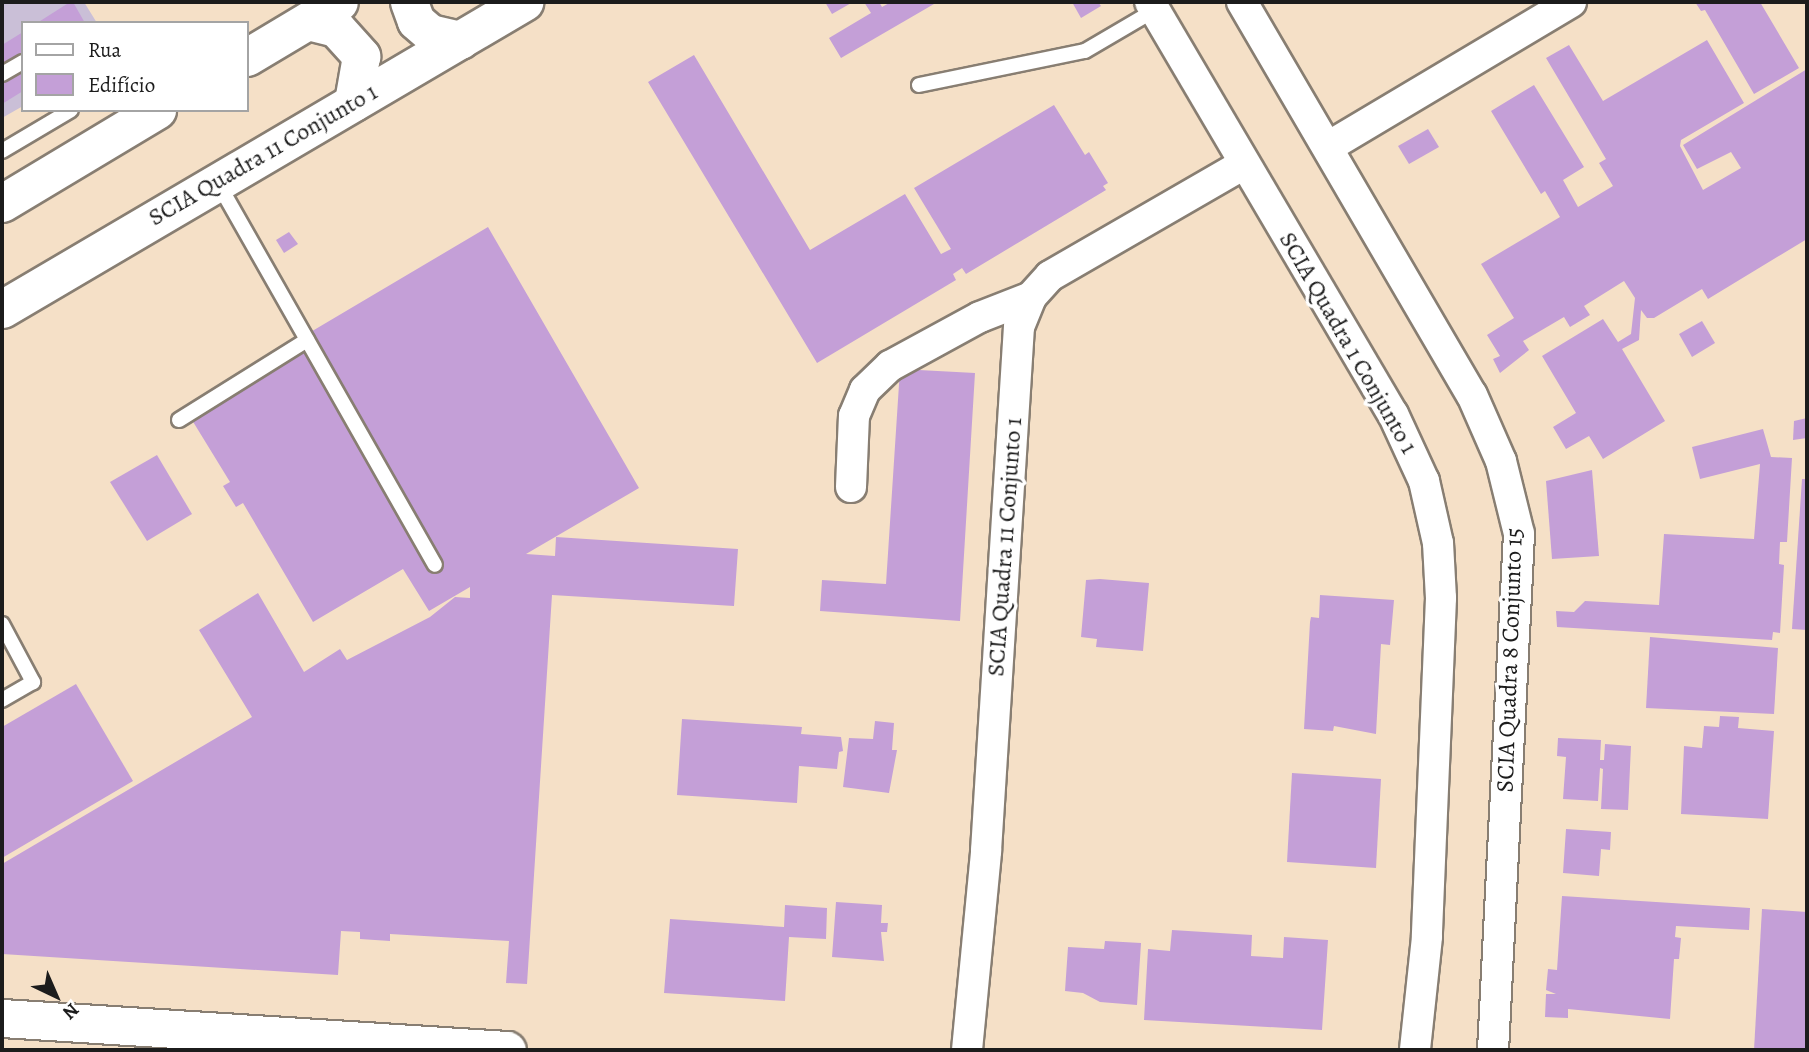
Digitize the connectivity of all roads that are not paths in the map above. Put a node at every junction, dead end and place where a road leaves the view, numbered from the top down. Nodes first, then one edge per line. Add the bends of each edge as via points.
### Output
1 (339, 2) edge
2 (408, 2) edge
3 (524, 2) edge
4 (1242, 2) edge
5 (1571, 2) edge
6 (1158, 4) edge
7 (308, 20) junction
8 (460, 40) junction
9 (248, 56) edge
10 (21, 63) edge
11 (2, 75) edge
12 (919, 85) dead end
13 (353, 102) junction
14 (68, 112) edge
15 (137, 118) edge
16 (1328, 147) junction
17 (2, 151) edge
18 (1244, 164) junction
19 (217, 182) junction
20 (2, 203) edge
21 (1031, 297) junction
22 (2, 309) edge
23 (307, 340) junction
24 (178, 420) dead end
25 (851, 487) dead end
26 (435, 565) dead end
27 (2, 624) edge
28 (2, 700) edge
29 (2, 1018) edge
30 (491, 1050) edge
31 (967, 1050) edge
32 (1415, 1050) edge
33 (1493, 1050) edge

1 - 7 street
2 - 8 street via 416,21 430,33
3 - 8 street, SCIA Quadra 11 Conjunto 1
4 - 16 street, SCIA Quadra 8 Conjunto 15
5 - 16 street
6 - 12 lane via 1085,51
6 - 18 street, SCIA Quadra 1 Conjunto 1
7 - 9 street
7 - 13 street via 336,28 360,56
8 - 13 street, SCIA Quadra 11 Conjunto 1
10 - 11 lane
13 - 19 street, SCIA Quadra 11 Conjunto 1
14 - 17 lane
15 - 20 street
16 - 33 street, SCIA Quadra 8 Conjunto 15 via 1472,394 1501,461 1519,534
18 - 21 street, SCIA Quadra 11 Conjunto 1 via 1050,276
18 - 32 street, SCIA Quadra 1 Conjunto 1 via 1393,414 1424,481 1438,543 1441,598 1427,937
19 - 22 street, SCIA Quadra 11 Conjunto 1
19 - 23 lane
21 - 25 street via 980,317 890,366 865,390 854,416
21 - 31 street, SCIA Quadra 11 Conjunto 1 via 1019,327 986,851
23 - 24 lane
23 - 26 lane
27 - 28 lane via 33,682
29 - 30 street

